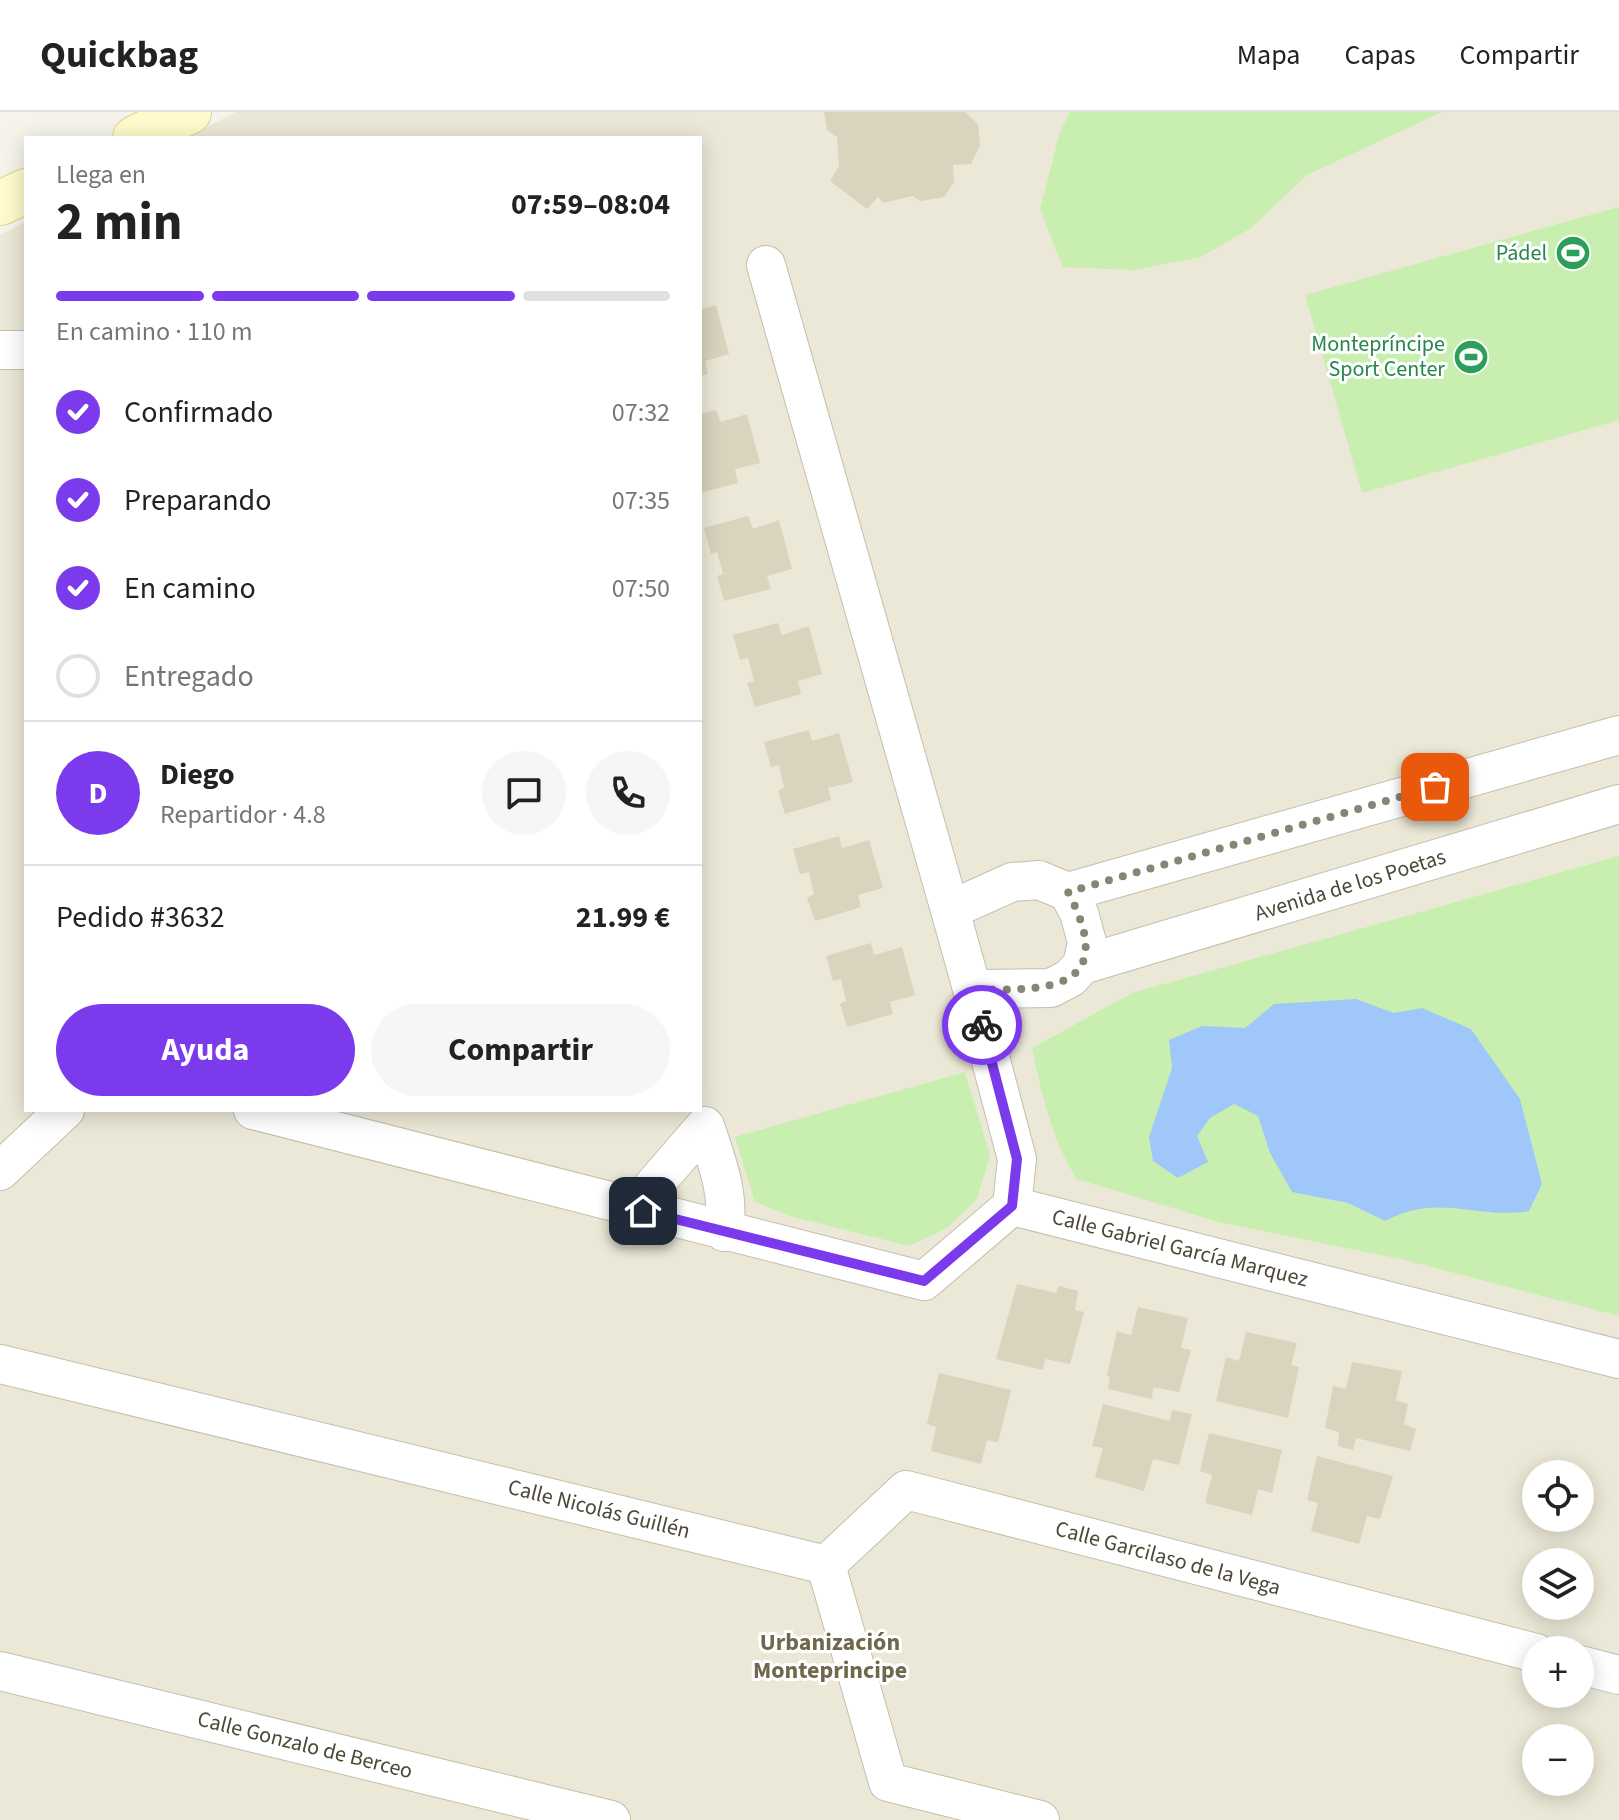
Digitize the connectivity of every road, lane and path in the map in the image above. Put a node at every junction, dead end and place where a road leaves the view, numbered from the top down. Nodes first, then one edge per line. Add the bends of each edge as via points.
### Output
1 (189, 112) edge
2 (139, 136) edge
3 (24, 192) edge
4 (0, 203) edge
5 (766, 265) dead end
6 (0, 350) edge
7 (24, 350) edge
8 (1619, 735) edge
9 (1619, 804) edge
10 (1068, 892) junction
11 (950, 910) junction
12 (1082, 965) junction
13 (972, 989) junction
14 (63, 1112) edge
15 (261, 1112) edge
16 (702, 1118) edge
17 (0, 1171) edge
18 (1012, 1206) junction
19 (643, 1211) junction
20 (724, 1232) junction
21 (1619, 1359) edge
22 (0, 1364) edge
23 (826, 1565) junction
24 (1522, 1649) edge
25 (1594, 1669) edge
26 (0, 1671) edge
27 (1619, 1675) edge
28 (611, 1820) edge
29 (1040, 1820) edge

1 - 2 street
3 - 4 street
5 - 11 street
6 - 7 street
8 - 10 street
9 - 12 street, Avenida de los Poetas
10 - 11 street via 1039,880 1012,882
10 - 12 street via 1087,942
11 - 13 street
12 - 13 street via 1051,988
13 - 18 street via 1017,1159
14 - 17 street
15 - 19 street
16 - 19 street via 654,1185
16 - 20 street via 722,1175 728,1210
18 - 20 street via 924,1281
18 - 21 street, Calle Gabriel García Marquez
19 - 20 street
22 - 23 street, Calle Nicolás Guillén
23 - 24 street, Calle Garcilaso de la Vega via 906,1490
23 - 29 street via 888,1782
25 - 27 street
26 - 28 street, Calle Gonzalo de Berceo

